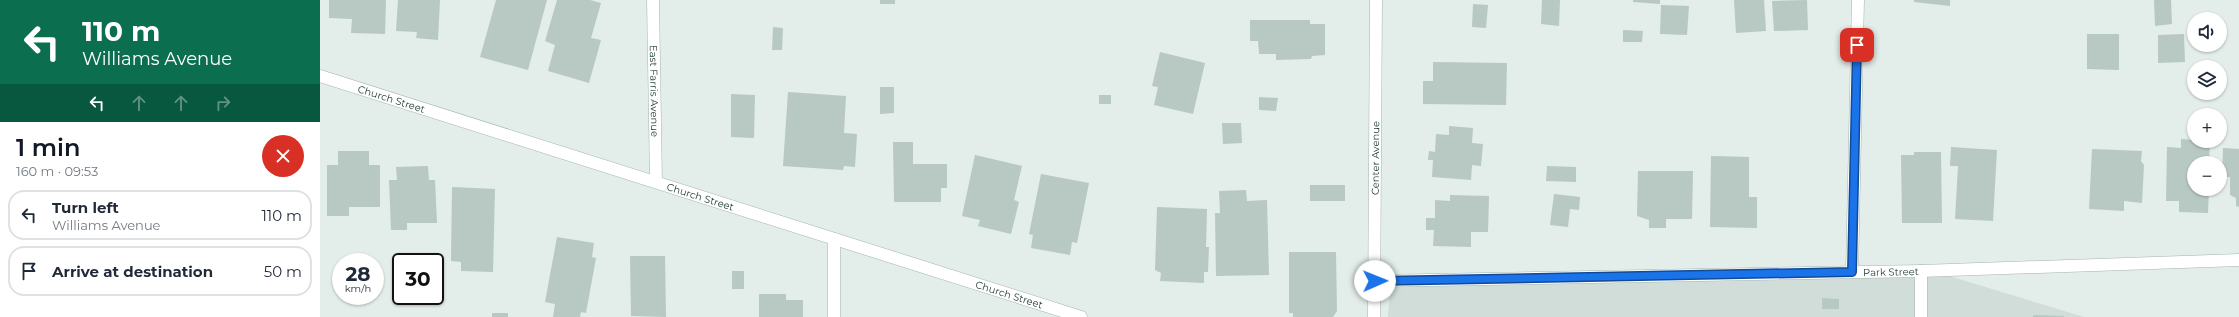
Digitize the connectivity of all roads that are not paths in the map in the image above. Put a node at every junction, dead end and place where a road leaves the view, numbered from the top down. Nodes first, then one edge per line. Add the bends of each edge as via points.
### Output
1 (653, 0) edge
2 (1376, 0) edge
3 (1858, 0) edge
4 (320, 76) edge
5 (656, 182) junction
6 (834, 239) junction
7 (2239, 260) edge
8 (1921, 271) junction
9 (1852, 272) junction
10 (1375, 281) junction
11 (834, 317) edge
12 (1081, 317) edge
13 (1374, 317) edge
14 (1921, 317) edge

1 - 5 street, East Farris Avenue
2 - 10 street, Center Avenue
3 - 9 street
4 - 5 street, Church Street
5 - 6 street, Church Street
6 - 11 street
6 - 12 street, Church Street
7 - 8 street, Park Street
8 - 9 street, Park Street
8 - 14 street
9 - 10 street, Park Street
10 - 13 street, Center Avenue

